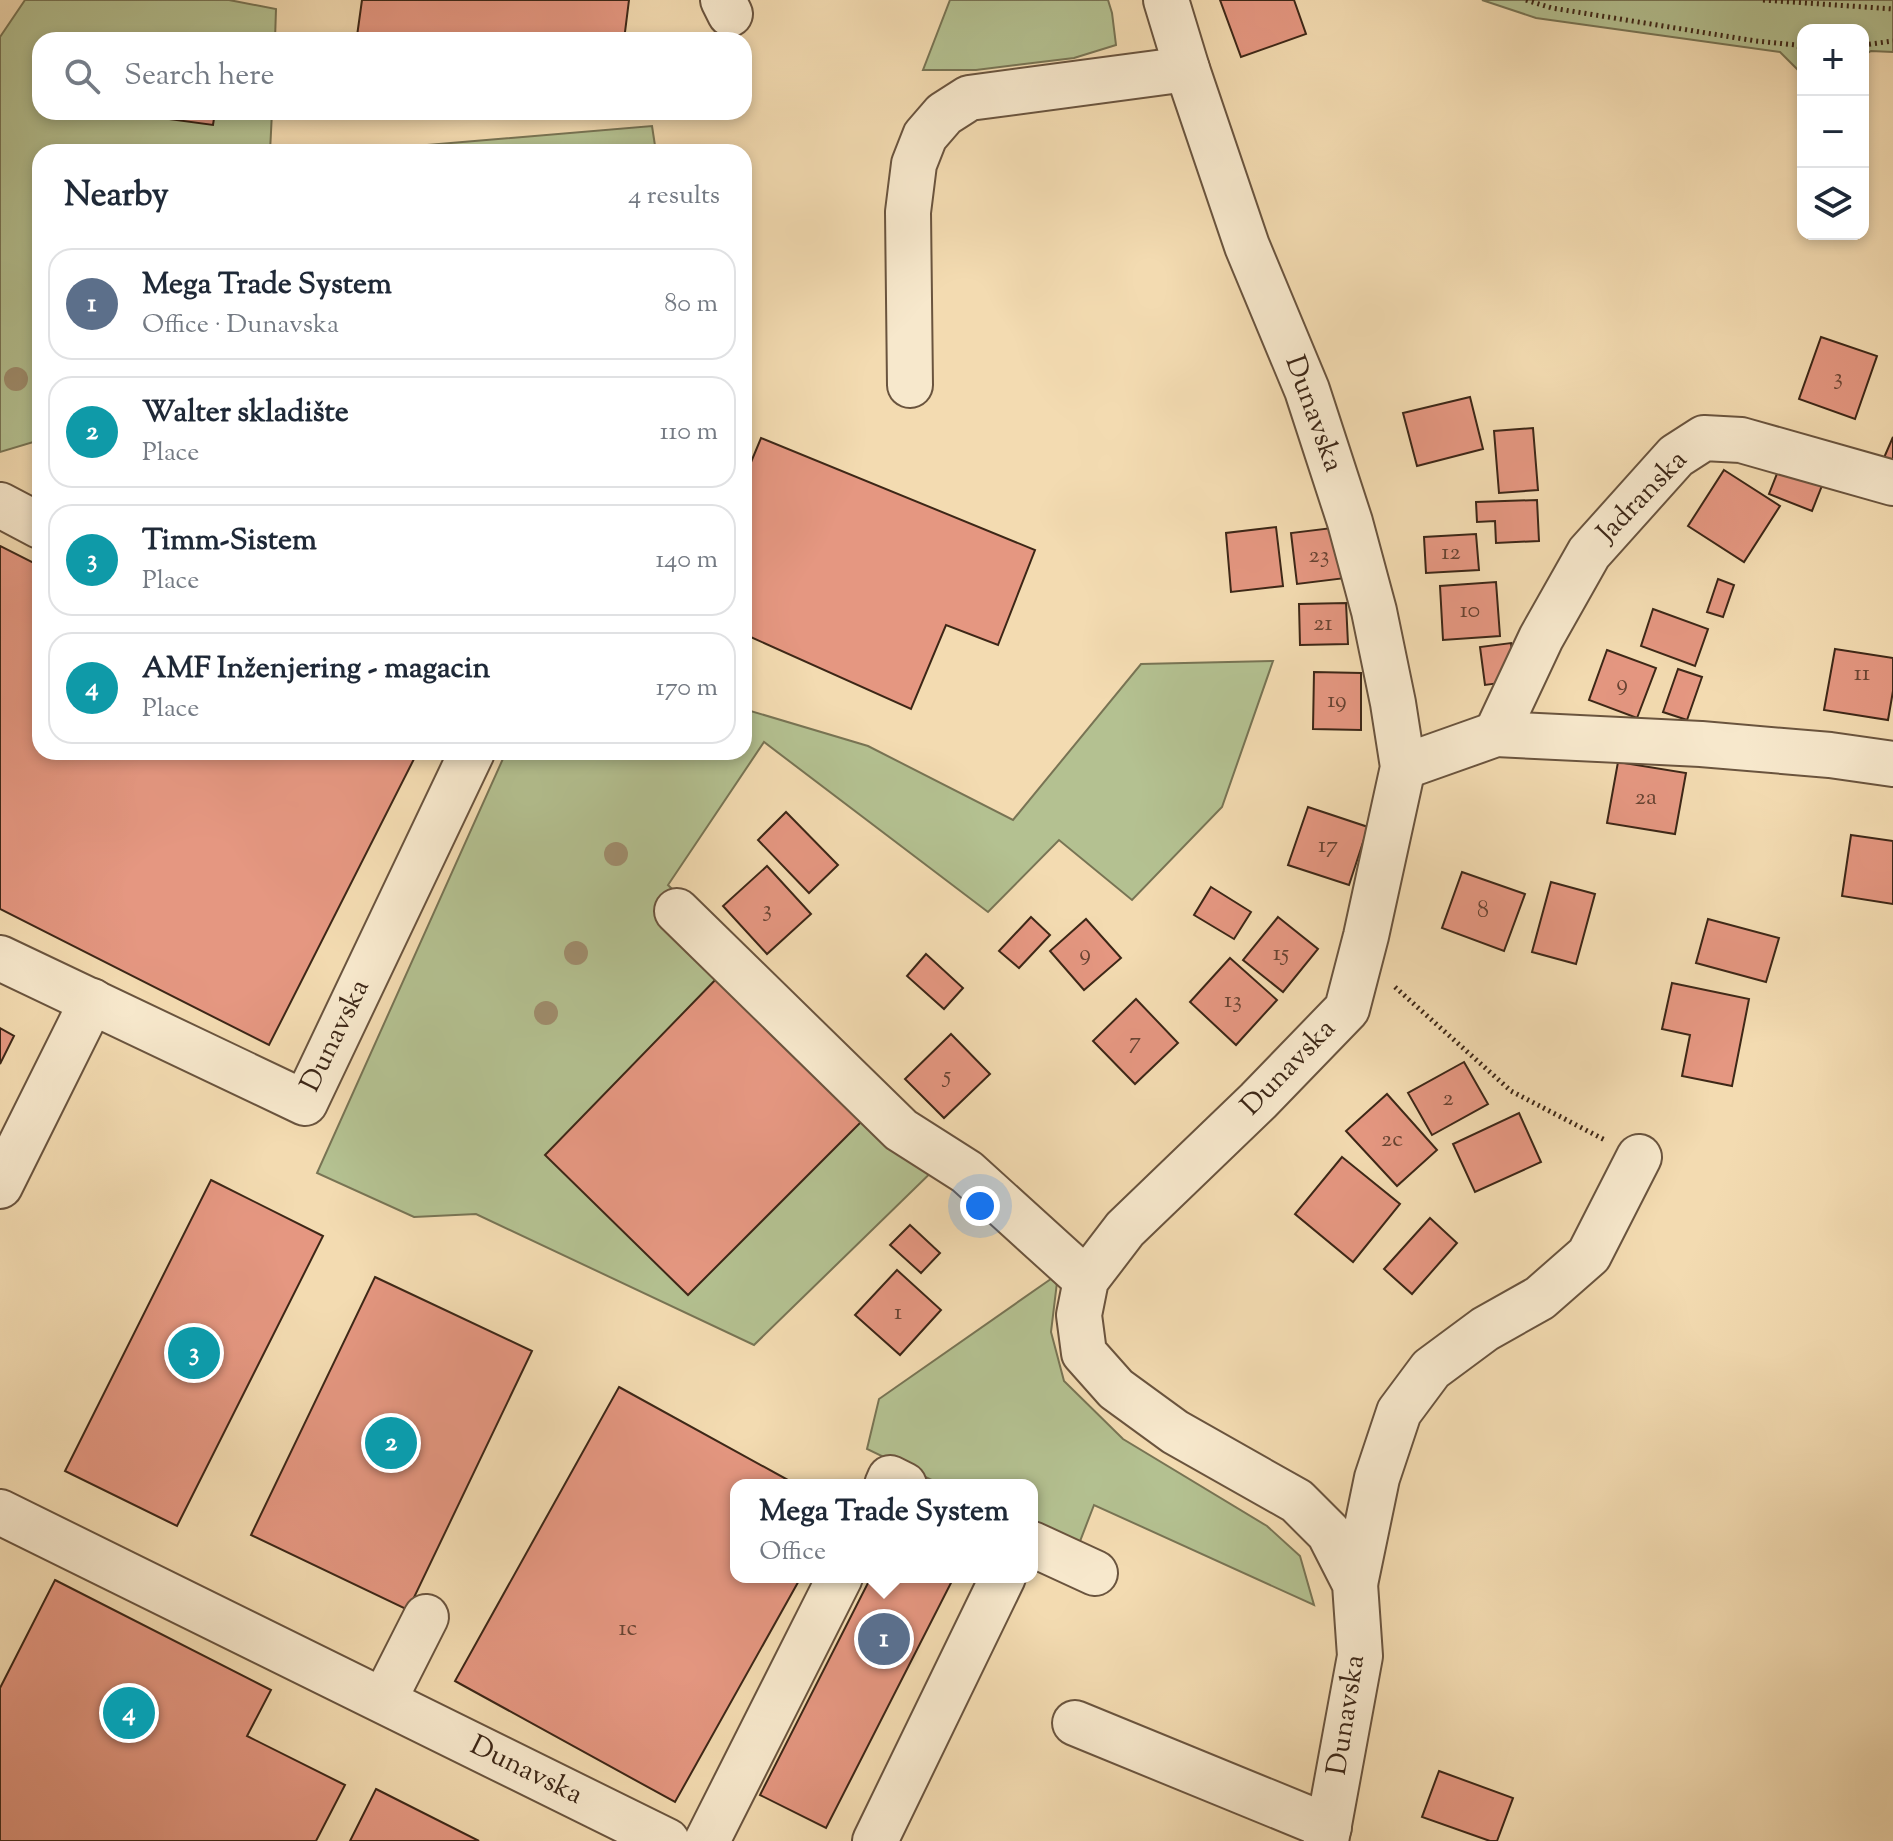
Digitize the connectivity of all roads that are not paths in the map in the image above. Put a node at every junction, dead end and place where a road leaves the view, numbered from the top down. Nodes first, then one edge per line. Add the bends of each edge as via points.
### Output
1 (1166, 0) edge
2 (1187, 69) junction
3 (910, 385) dead end
4 (1893, 483) edge
5 (0, 505) edge
6 (32, 522) edge
7 (1496, 734) junction
8 (468, 760) edge
9 (1893, 764) edge
10 (1403, 767) junction
11 (677, 911) dead end
12 (0, 958) edge
13 (92, 1001) junction
14 (1639, 1157) road end
15 (0, 1186) edge
16 (1086, 1280) junction
17 (0, 1512) edge
18 (1038, 1547) edge
19 (1095, 1573) dead end
20 (837, 1583) edge
21 (1000, 1583) edge
22 (1355, 1584) junction
23 (426, 1617) dead end
24 (384, 1700) junction
25 (1075, 1723) dead end
26 (1327, 1834) edge
27 (667, 1841) edge
28 (707, 1841) edge
29 (875, 1841) edge

1 - 2 street, Dunavska
2 - 3 street via 969,98 944,114 925,136 914,164 908,212
2 - 10 street, Dunavska via 1347,512 1374,611
4 - 7 street, Jadranska via 1741,440 1704,438 1676,456 1589,553
5 - 6 street
7 - 9 street via 1701,744
7 - 10 street
8 - 13 street, Dunavska via 305,1103
10 - 16 street, Dunavska via 1347,1009 1125,1229
11 - 16 street via 901,1130 967,1172
12 - 13 street, Dunavska
13 - 15 street
14 - 22 street via 1589,1255 1540,1298 1485,1329 1431,1369 1399,1412 1377,1478
16 - 22 street, Dunavska via 1079,1315 1084,1353 1116,1389 1175,1432 1297,1501 1329,1533
17 - 24 street, Dunavska
18 - 19 street
20 - 28 street
21 - 29 street
22 - 26 street, Dunavska via 1360,1656
23 - 24 street
24 - 27 street, Dunavska
25 - 26 street

